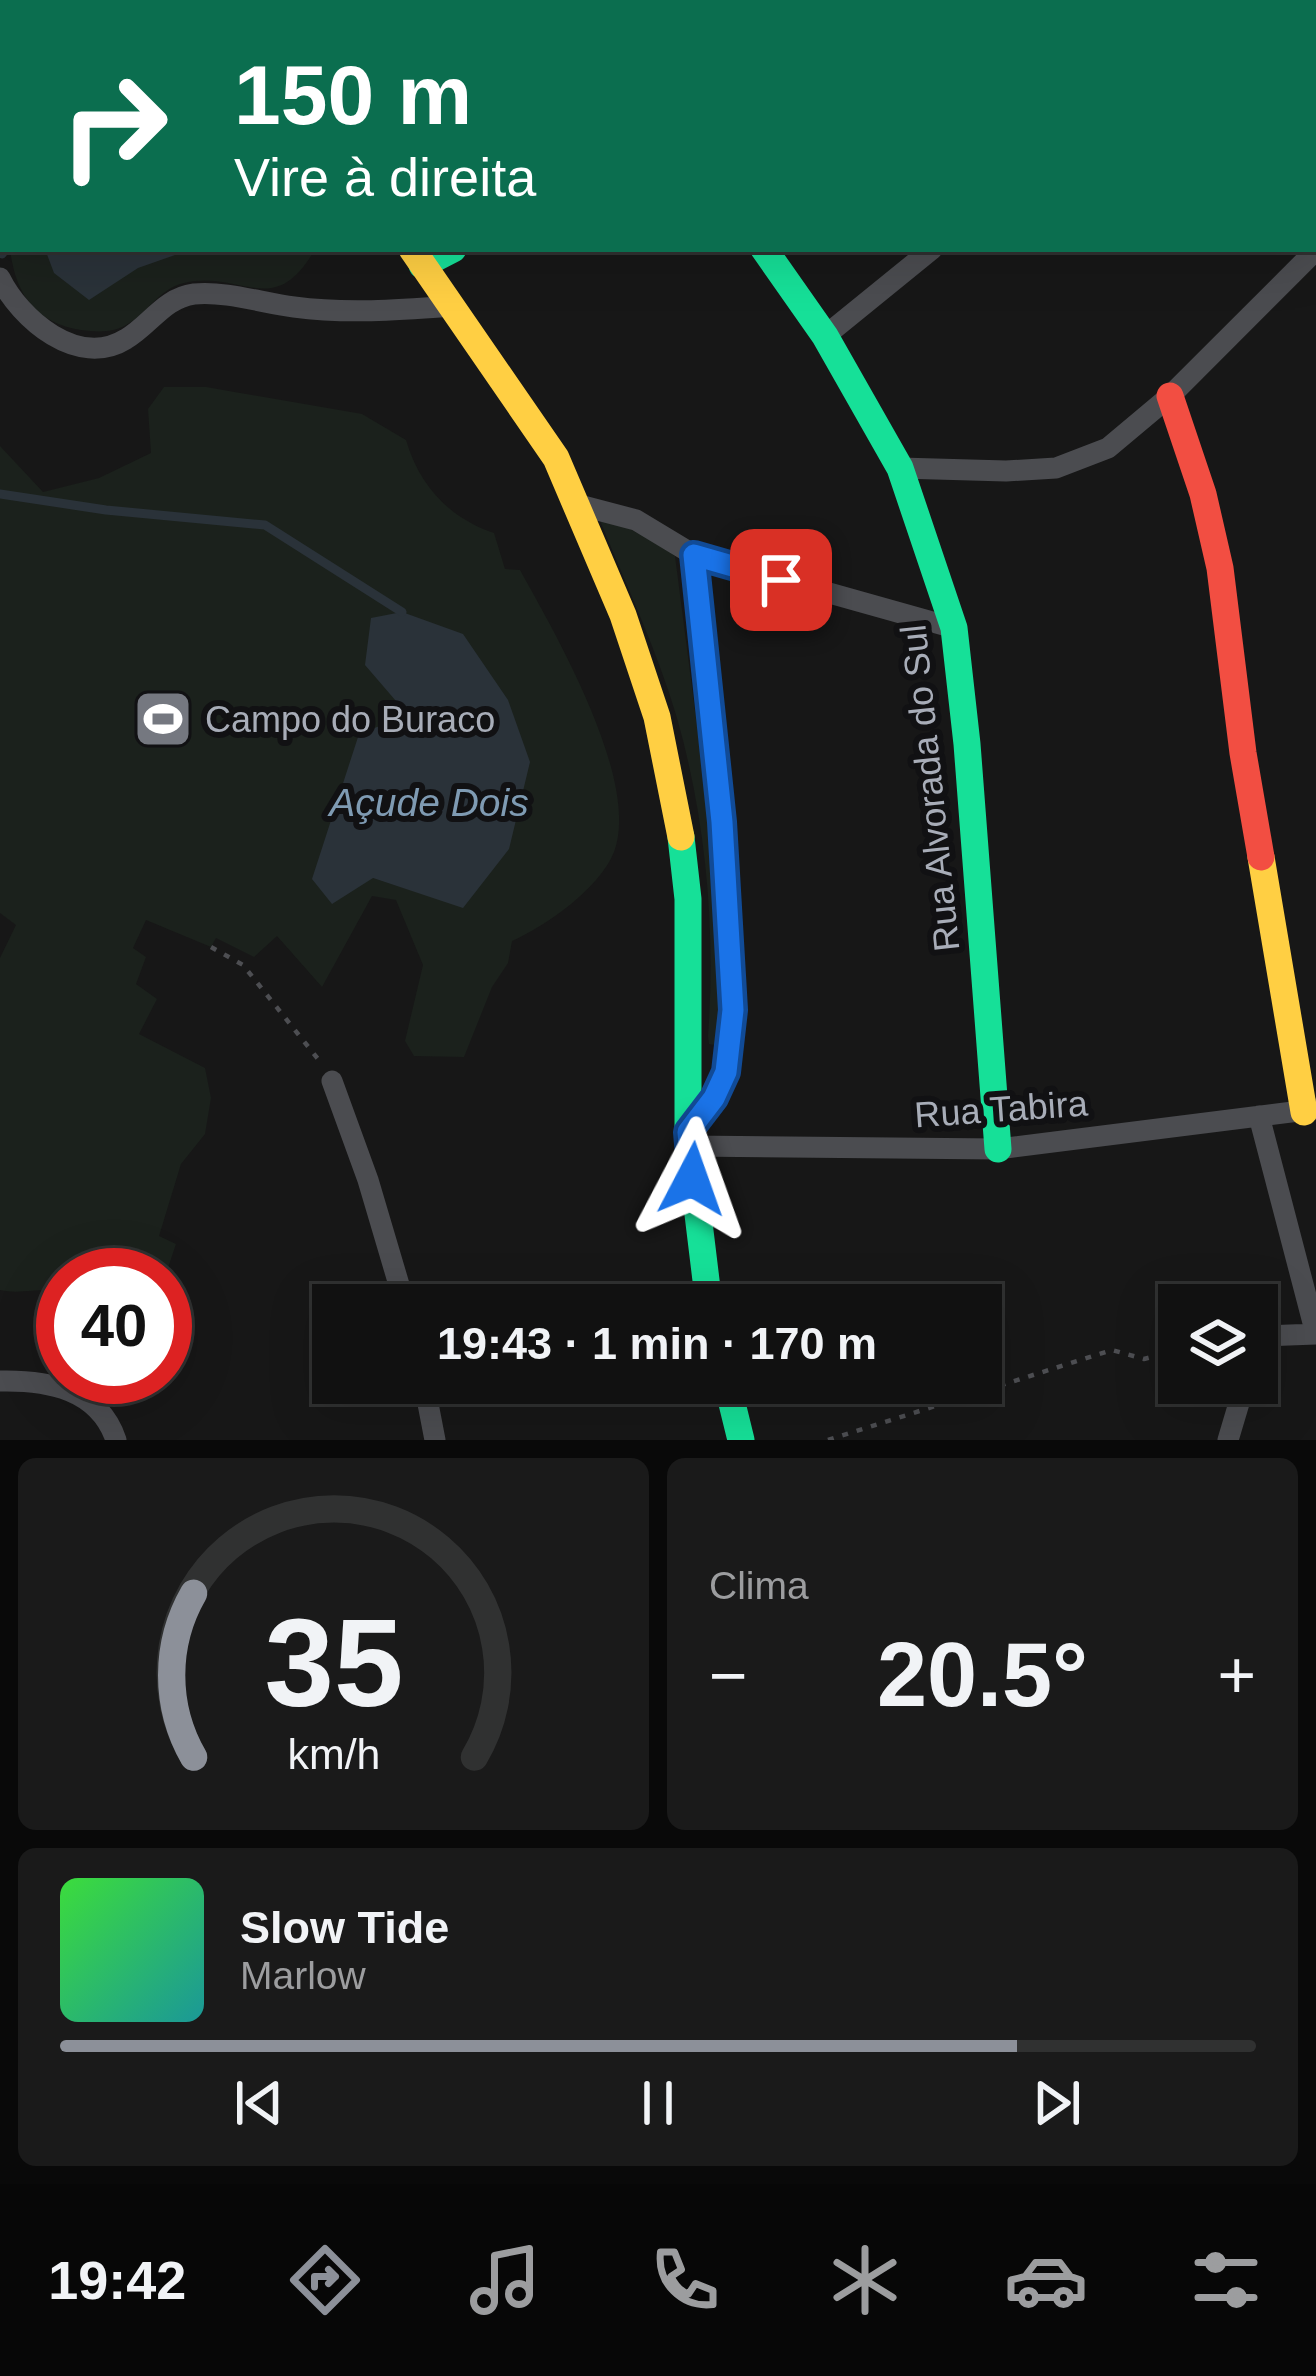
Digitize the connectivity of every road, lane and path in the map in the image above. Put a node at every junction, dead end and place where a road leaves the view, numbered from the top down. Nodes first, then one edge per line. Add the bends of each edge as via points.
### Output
1 (766, 252) edge
2 (928, 252) edge
3 (1314, 252) edge
4 (417, 257) edge
5 (0, 278) edge
6 (451, 306) junction
7 (825, 336) junction
8 (1170, 396) junction
9 (901, 468) junction
10 (579, 505) junction
11 (694, 555) junction
12 (954, 628) junction
13 (211, 947) dead end
14 (332, 1081) joint
15 (1310, 1110) edge
16 (1259, 1115) junction
17 (688, 1139) junction
18 (998, 1149) junction
19 (399, 1284) edge
20 (706, 1284) edge
21 (1316, 1334) edge
22 (1278, 1338) edge
23 (1158, 1355) edge
24 (0, 1381) edge
25 (428, 1404) edge
26 (732, 1404) edge
27 (1239, 1404) edge
28 (114, 1432) edge
29 (435, 1440) edge
30 (741, 1440) edge
31 (828, 1440) edge
32 (1228, 1440) edge

1 - 7 street, Rua Alvorada do Sul
2 - 7 street
3 - 8 street
4 - 6 street
5 - 6 street via 26,317 56,339 95,347 122,343 164,307 195,294 347,311
6 - 10 street via 537,427
7 - 9 street, Rua Alvorada do Sul
8 - 9 street via 1108,448 1056,468
8 - 15 street via 1220,568 1243,753
9 - 12 street, Rua Alvorada do Sul
10 - 11 street via 636,520
10 - 17 street via 657,717 677,803 688,899
11 - 12 street
11 - 17 street via 733,1010 726,1072
12 - 18 street, Rua Alvorada do Sul
13 - 14 path via 243,964
14 - 19 street
15 - 16 street, Rua Tabira
16 - 18 street, Rua Tabira
16 - 21 street
17 - 18 street, Rua Tabira
17 - 20 street
21 - 22 street
23 - 31 path via 1112,1350
24 - 28 street via 64,1387 92,1402
25 - 29 street
26 - 30 street
27 - 32 street

